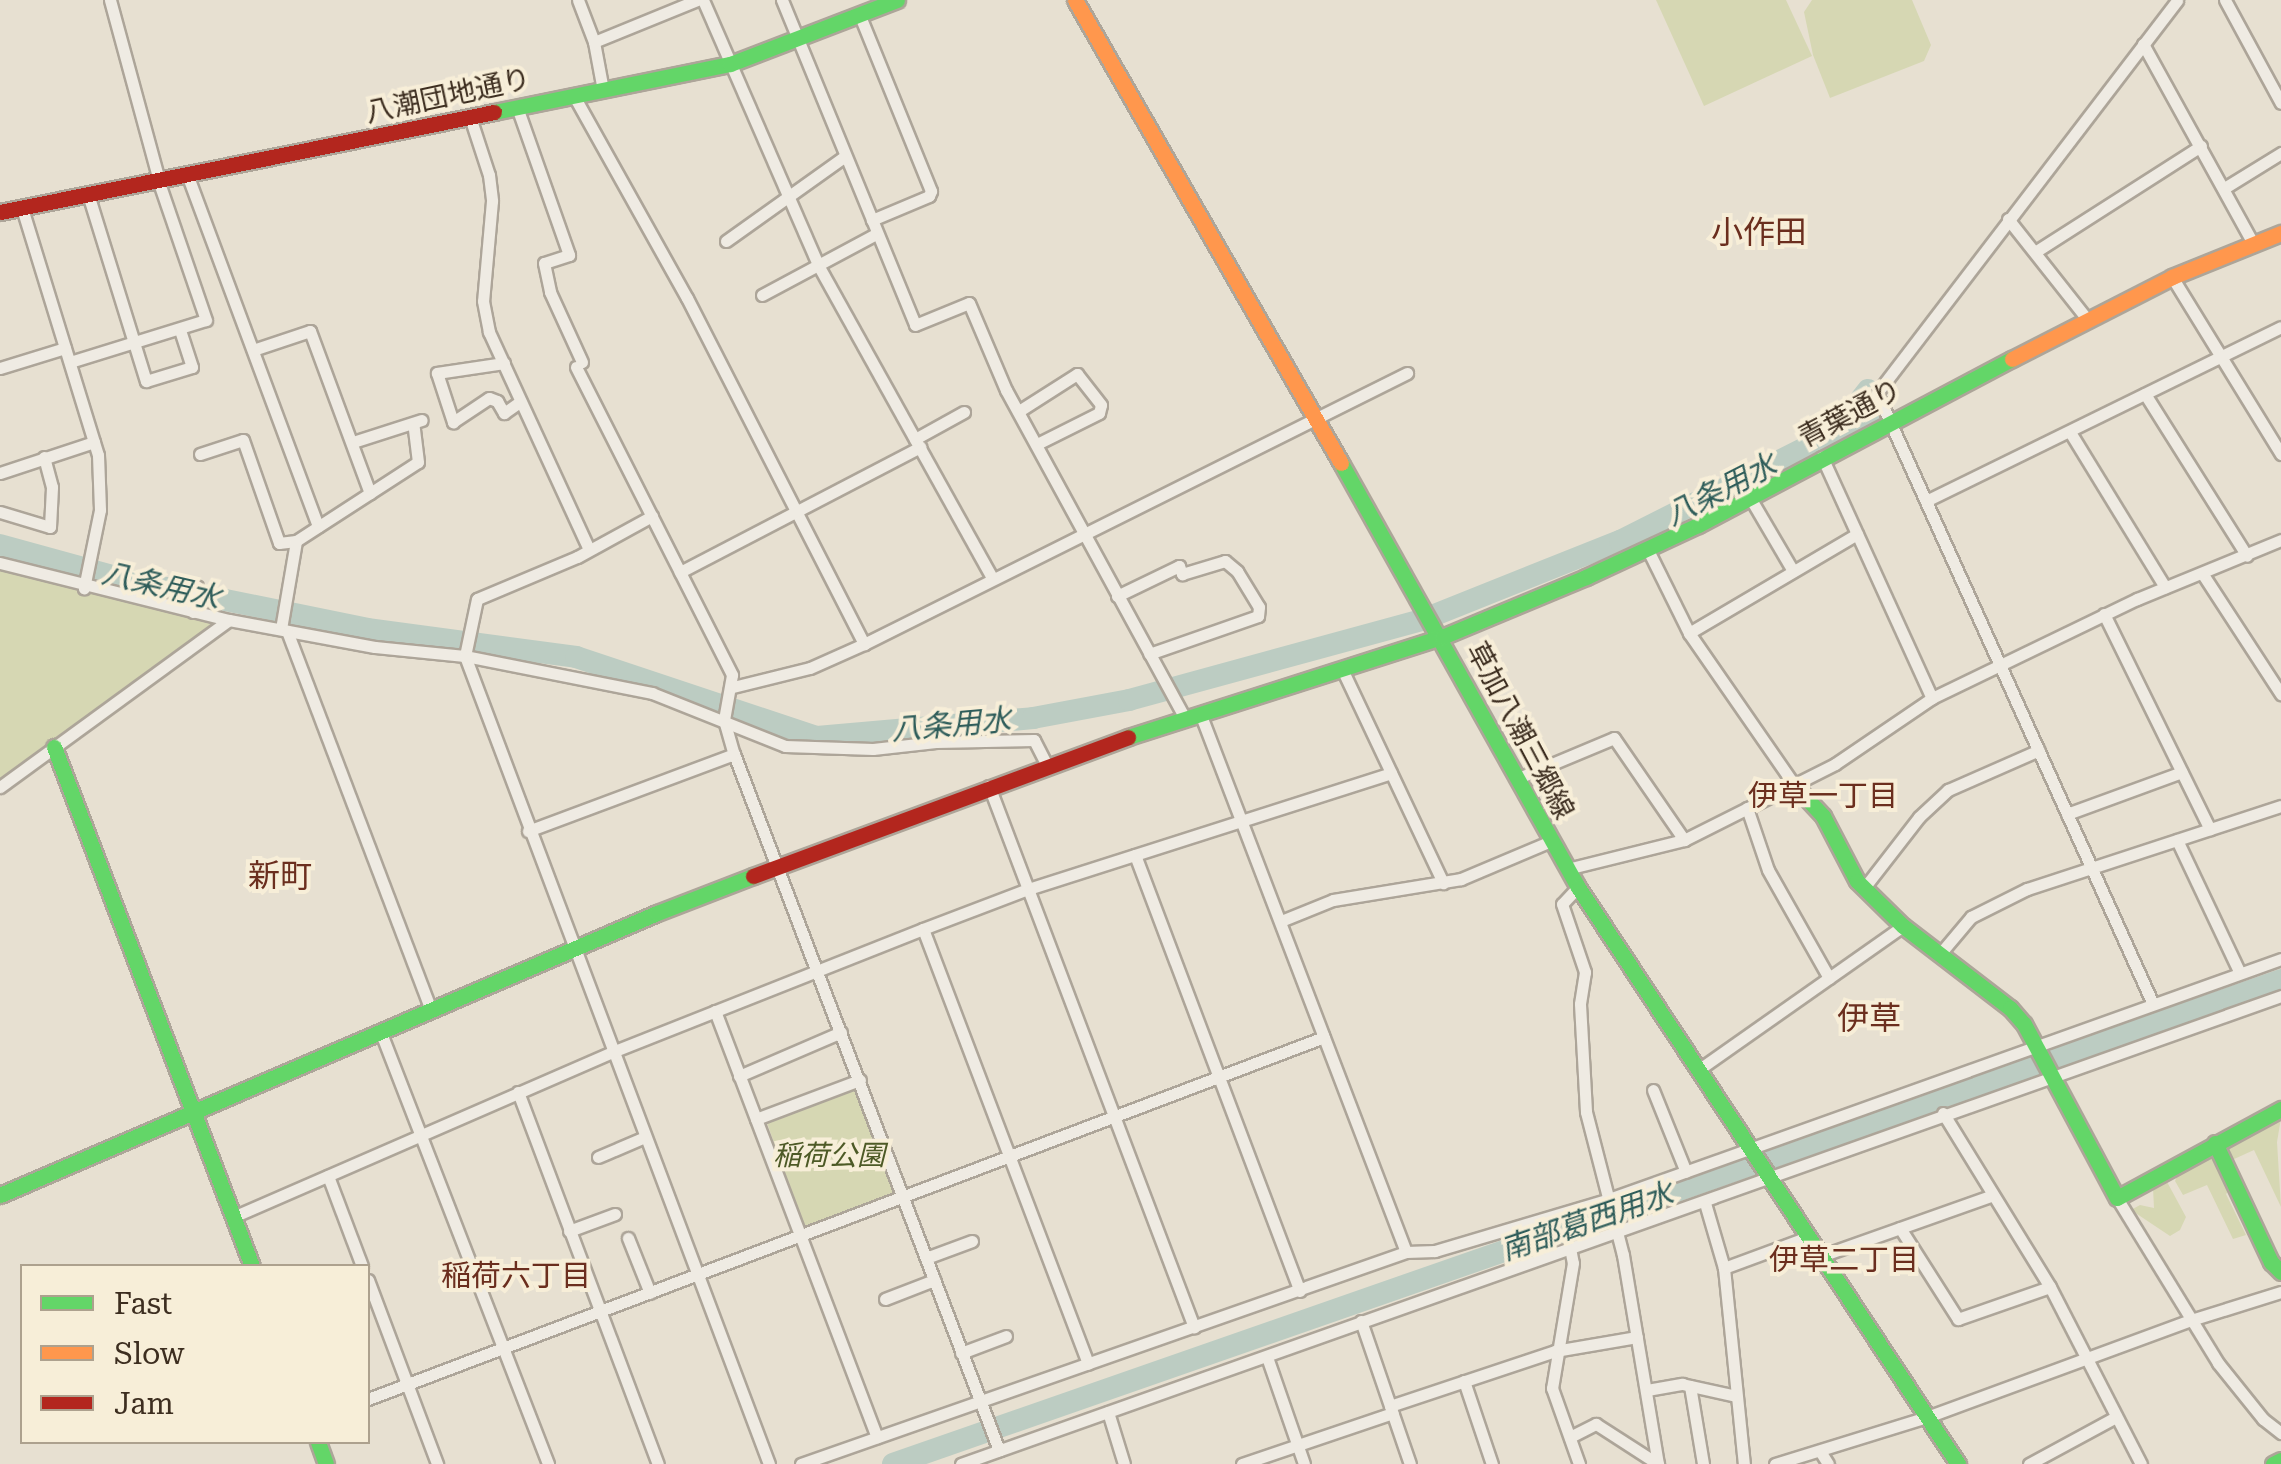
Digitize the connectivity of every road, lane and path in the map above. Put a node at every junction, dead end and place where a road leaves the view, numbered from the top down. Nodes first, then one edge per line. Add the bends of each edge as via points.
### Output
1 (110, 0) edge
2 (578, 0) edge
3 (700, 0) edge
4 (782, 0) edge
5 (897, 0) edge
6 (1075, 0) edge
7 (2177, 0) edge
8 (2225, 0) edge
9 (860, 16) junction
10 (798, 41) junction
11 (594, 42) junction
12 (2143, 44) junction
13 (730, 64) junction
14 (603, 90) junction
15 (574, 96) junction
16 (2281, 103) edge
17 (517, 107) junction
18 (470, 117) junction
19 (2201, 146) junction
20 (2281, 153) edge
21 (845, 156) junction
22 (187, 174) junction
23 (158, 180) junction
24 (2226, 187) junction
25 (88, 194) junction
26 (786, 197) junction
27 (22, 208) junction
28 (0, 212) edge
29 (2008, 219) junction
30 (872, 220) junction
31 (2281, 233) edge
32 (876, 234) junction
33 (726, 241) dead end
34 (2253, 243) junction
35 (2035, 252) junction
36 (818, 265) junction
37 (2172, 277) junction
38 (762, 295) dead end
39 (2087, 319) junction
40 (2281, 327) edge
41 (180, 329) junction
42 (133, 342) junction
43 (65, 348) junction
44 (253, 350) junction
45 (2220, 356) junction
46 (70, 362) junction
47 (504, 364) junction
48 (0, 368) edge
49 (1407, 373) dead end
50 (2145, 394) junction
51 (520, 402) junction
52 (1018, 411) junction
53 (964, 412) dead end
54 (1316, 416) junction
55 (1890, 421) junction
56 (2070, 432) junction
57 (94, 442) junction
58 (352, 442) junction
59 (917, 443) junction
60 (1037, 444) junction
61 (200, 454) dead end
62 (2281, 454) edge
63 (1822, 457) junction
64 (44, 458) junction
65 (0, 473) edge
66 (370, 492) junction
67 (1749, 496) junction
68 (1926, 501) junction
69 (0, 512) edge
70 (797, 514) junction
71 (652, 516) junction
72 (318, 526) junction
73 (1085, 532) junction
74 (1857, 534) junction
75 (2281, 540) edge
76 (296, 541) junction
77 (589, 549) junction
78 (1648, 550) junction
79 (2246, 556) junction
80 (0, 564) edge
81 (680, 572) junction
82 (1793, 572) junction
83 (2202, 573) junction
84 (993, 580) junction
85 (86, 584) junction
86 (197, 586) dead end
87 (2165, 586) junction
88 (1117, 596) junction
89 (194, 608) junction
90 (2104, 614) junction
91 (229, 620) junction
92 (283, 627) junction
93 (1689, 633) junction
94 (1442, 637) junction
95 (864, 644) junction
96 (1149, 654) junction
97 (465, 656) junction
98 (2000, 665) junction
99 (1342, 669) junction
100 (733, 687) junction
101 (2281, 694) edge
102 (1932, 698) junction
103 (1192, 716) junction
104 (724, 720) junction
105 (54, 747) junction
106 (2038, 750) junction
107 (734, 754) junction
108 (1046, 764) junction
109 (2182, 772) junction
110 (1391, 773) junction
111 (1516, 780) junction
112 (989, 786) junction
113 (1795, 786) junction
114 (0, 787) edge
115 (2281, 806) edge
116 (1746, 808) junction
117 (2067, 814) junction
118 (1242, 821) junction
119 (2210, 829) junction
120 (528, 831) junction
121 (1684, 840) junction
122 (2177, 840) junction
123 (1550, 841) junction
124 (1135, 855) junction
125 (778, 867) junction
126 (1567, 869) junction
127 (2092, 870) junction
128 (1443, 883) junction
129 (1578, 887) junction
130 (1864, 888) junction
131 (1028, 889) junction
132 (1281, 922) junction
133 (1903, 926) junction
134 (923, 929) junction
135 (573, 950) junction
136 (1939, 954) junction
137 (2281, 959) edge
138 (817, 970) junction
139 (2240, 973) junction
140 (1828, 978) junction
141 (2281, 996) edge
142 (2152, 1004) junction
143 (431, 1010) junction
144 (715, 1011) junction
145 (381, 1032) junction
146 (841, 1032) junction
147 (1324, 1037) junction
148 (2038, 1048) junction
149 (612, 1052) junction
150 (1698, 1070) junction
151 (2050, 1073) junction
152 (739, 1076) junction
153 (1219, 1077) junction
154 (860, 1080) junction
155 (1653, 1090) dead end
156 (518, 1092) junction
157 (2281, 1109) edge
158 (194, 1112) junction
159 (1943, 1113) junction
160 (1115, 1116) junction
161 (756, 1118) junction
162 (422, 1134) junction
163 (645, 1137) junction
164 (2215, 1143) junction
165 (1751, 1152) junction
166 (598, 1157) dead end
167 (1009, 1157) junction
168 (1686, 1172) junction
169 (1768, 1175) junction
170 (328, 1176) junction
171 (1993, 1195) junction
172 (0, 1196) edge
173 (903, 1196) junction
174 (2116, 1198) junction
175 (1609, 1202) junction
176 (1705, 1203) junction
177 (615, 1214) dead end
178 (233, 1217) junction
179 (1616, 1227) junction
180 (1900, 1228) junction
181 (569, 1230) junction
182 (800, 1236) junction
183 (1808, 1237) junction
184 (628, 1238) dead end
185 (972, 1241) dead end
186 (1570, 1248) junction
187 (1406, 1252) junction
188 (1821, 1256) junction
189 (926, 1258) junction
190 (251, 1264) edge
191 (361, 1264) edge
192 (1724, 1268) junction
193 (2281, 1272) edge
194 (697, 1275) junction
195 (934, 1280) junction
196 (370, 1285) edge
197 (2050, 1287) junction
198 (1300, 1290) junction
199 (2281, 1292) edge
200 (650, 1293) junction
201 (885, 1299) dead end
202 (601, 1312) junction
203 (2190, 1320) junction
204 (1361, 1321) junction
205 (1194, 1327) junction
206 (1006, 1336) dead end
207 (1637, 1337) junction
208 (504, 1348) junction
209 (1554, 1351) junction
210 (961, 1353) junction
211 (1268, 1356) junction
212 (2085, 1357) junction
213 (1088, 1364) junction
214 (1464, 1382) junction
215 (407, 1384) junction
216 (1690, 1386) junction
217 (1647, 1390) junction
218 (1736, 1396) junction
219 (370, 1398) edge
220 (979, 1402) junction
221 (1391, 1410) junction
222 (1108, 1412) junction
223 (1927, 1417) junction
224 (2116, 1417) junction
225 (2281, 1433) edge
226 (1570, 1437) junction
227 (877, 1438) junction
228 (1298, 1445) junction
229 (1000, 1450) junction
230 (1820, 1451) junction
231 (2281, 1460) edge
232 (436, 1464) edge
233 (548, 1464) edge
234 (658, 1464) edge
235 (769, 1464) edge
236 (801, 1464) edge
237 (961, 1464) edge
238 (1006, 1464) edge
239 (1124, 1464) edge
240 (1242, 1464) edge
241 (1304, 1464) edge
242 (1410, 1464) edge
243 (1492, 1464) edge
244 (1579, 1464) edge
245 (1658, 1464) edge
246 (1703, 1464) edge
247 (1744, 1464) edge
248 (1775, 1464) edge
249 (1828, 1464) edge
250 (1958, 1464) edge
251 (2029, 1464) edge
252 (2141, 1464) edge
253 (2273, 1464) edge

1 - 23 street
2 - 11 street
3 - 11 street
3 - 13 street
4 - 10 street
5 - 9 street, 八潮団地通り
6 - 54 street, 草加八潮三郷線
7 - 12 street
8 - 16 street
9 - 10 street, 八潮団地通り
9 - 30 street via 931,191
10 - 13 street, 八潮団地通り
10 - 21 street
11 - 14 street
12 - 19 street
12 - 29 street
13 - 14 street, 八潮団地通り
13 - 26 street
14 - 15 street, 八潮団地通り
15 - 17 street, 八潮団地通り
15 - 70 street
17 - 18 street, 八潮団地通り
17 - 71 street via 569,255 544,263 550,292
18 - 22 street, 八潮団地通り
18 - 47 street via 492,201 483,301 488,332
19 - 24 street
19 - 35 street
20 - 24 street
21 - 26 street
21 - 30 street
22 - 23 street, 八潮団地通り
22 - 44 street
23 - 25 street, 八潮団地通り
23 - 41 street via 206,320
24 - 34 street
25 - 27 street, 八潮団地通り
25 - 42 street
26 - 33 street
26 - 36 street
27 - 28 street, 八潮団地通り
27 - 43 street
29 - 35 street
29 - 55 street via 1876,393
30 - 32 street
31 - 34 street, 青葉通り
32 - 36 street
32 - 52 street via 915,325 969,303
34 - 37 street, 青葉通り
35 - 39 street
36 - 38 street
36 - 59 street
37 - 39 street, 青葉通り
37 - 45 street
39 - 55 street, 青葉通り
40 - 45 street
41 - 42 street
41 - 42 street via 192,367 161,376 146,380
42 - 46 street
43 - 46 street
43 - 48 street
44 - 58 street via 310,331
44 - 72 street
45 - 50 street
45 - 62 street
46 - 57 street
47 - 51 street
47 - 51 street via 436,373 453,422 488,398 504,413
49 - 54 street
50 - 56 street
50 - 79 street
51 - 77 street
52 - 60 street
52 - 60 street via 1077,374 1101,405 1098,413
53 - 59 street
54 - 73 street
54 - 94 street, 草加八潮三郷線
55 - 63 street, 青葉通り
55 - 68 street
56 - 68 street
56 - 87 street
57 - 64 street
57 - 85 street via 100,490
58 - 66 street
58 - 66 street via 418,422 418,462
59 - 70 street
59 - 84 street
60 - 73 street
61 - 76 street via 243,440 279,542
63 - 67 street, 青葉通り
63 - 74 street
64 - 65 street
64 - 69 street via 52,486 50,528
66 - 72 street
67 - 78 street, 青葉通り
67 - 82 street
68 - 98 street
70 - 81 street
70 - 95 street
71 - 77 street
71 - 81 street
72 - 76 street
73 - 84 street
73 - 88 street
74 - 82 street
74 - 102 street
75 - 79 street
76 - 92 street
77 - 97 street via 477,599
78 - 93 street
78 - 94 street, 青葉通り
79 - 83 street
80 - 85 street
81 - 100 street
82 - 93 street
83 - 87 street
83 - 101 street
84 - 95 street
85 - 89 street
86 - 89 street
87 - 90 street
88 - 96 street
88 - 96 street via 1178,566 1182,574 1225,561 1259,607 1258,616
89 - 91 street
90 - 98 street
90 - 109 street
91 - 92 street
91 - 105 street
92 - 97 street
92 - 143 street
93 - 113 street
94 - 99 street, 青葉通り
94 - 111 street, 草加八潮三郷線
95 - 100 street via 810,668
96 - 103 street
97 - 104 street via 652,693
97 - 120 street
98 - 102 street
98 - 106 street
99 - 103 street, 青葉通り
99 - 110 street
100 - 104 street
102 - 113 street
103 - 108 street, 青葉通り
103 - 118 street
104 - 107 street
104 - 108 street via 785,746 873,749 1034,740
105 - 114 street
105 - 158 street
106 - 117 street
106 - 130 street via 1948,790
107 - 120 street
107 - 125 street
108 - 112 street, 青葉通り
109 - 117 street
109 - 119 street
110 - 118 street
110 - 128 street
111 - 121 street via 1614,738
111 - 123 street, 草加八潮三郷線
112 - 125 street, 青葉通り
112 - 131 street
113 - 116 street
113 - 130 street via 1813,802
115 - 119 street
116 - 121 street
116 - 140 street via 1768,870
117 - 127 street
118 - 124 street
118 - 132 street
119 - 122 street
120 - 135 street
121 - 126 street
122 - 127 street
122 - 139 street
123 - 126 street, 草加八潮三郷線
123 - 128 street
124 - 131 street
124 - 153 street
125 - 135 street, 青葉通り
125 - 138 street
126 - 129 street, 草加八潮三郷線
127 - 136 street via 2027,889 1971,916
127 - 142 street
128 - 132 street via 1332,900
129 - 150 street, 草加八潮三郷線
129 - 175 street via 1562,904 1585,972 1580,1004 1586,1112
130 - 133 street
131 - 134 street
131 - 160 street
132 - 147 street
133 - 136 street
133 - 140 street
134 - 138 street
134 - 167 street
135 - 143 street, 青葉通り
135 - 149 street
136 - 148 street via 2010,1008
137 - 139 street
138 - 144 street
138 - 146 street
139 - 142 street
140 - 150 street
141 - 151 street
142 - 148 street
143 - 145 street, 青葉通り
144 - 149 street
144 - 152 street
145 - 158 street, 青葉通り
145 - 162 street
146 - 152 street
146 - 154 street
147 - 153 street
147 - 187 street
148 - 151 street
148 - 165 street
149 - 156 street
149 - 163 street
150 - 165 street, 草加八潮三郷線
151 - 159 street
151 - 174 street
152 - 161 street
153 - 160 street
153 - 198 street
154 - 161 street
154 - 173 street
155 - 168 street
156 - 162 street
156 - 181 street
157 - 164 street
158 - 172 street, 青葉通り
158 - 178 street
159 - 169 street
159 - 171 street
160 - 167 street
160 - 205 street
161 - 182 street
162 - 170 street
162 - 208 street
163 - 166 street
163 - 194 street
164 - 174 street
164 - 193 street
165 - 168 street
165 - 169 street, 草加八潮三郷線
167 - 173 street
167 - 213 street
168 - 175 street
169 - 176 street
169 - 183 street, 草加八潮三郷線
170 - 178 street
170 - 191 street
171 - 180 street
171 - 197 street
173 - 182 street
173 - 189 street
174 - 203 street
175 - 179 street
175 - 187 street via 1435,1252
176 - 179 street
176 - 192 street
177 - 181 street
178 - 190 street
179 - 186 street
179 - 207 street
180 - 188 street
180 - 197 street via 1958,1318
181 - 202 street
182 - 194 street
182 - 227 street
183 - 188 street, 草加八潮三郷線
183 - 192 street
184 - 200 street
185 - 189 street
186 - 204 street
186 - 209 street
187 - 198 street
188 - 223 street, 草加八潮三郷線
189 - 195 street
192 - 218 street
194 - 200 street
194 - 235 street
195 - 201 street
195 - 210 street
196 - 215 street
197 - 212 street
198 - 205 street
199 - 203 street
200 - 202 street
202 - 208 street
202 - 234 street
203 - 212 street
203 - 225 street via 2236,1387
204 - 211 street
204 - 221 street
205 - 213 street
206 - 210 street
207 - 209 street
207 - 217 street
208 - 215 street
208 - 233 street
209 - 214 street
209 - 226 street via 1552,1388
210 - 220 street
211 - 222 street
211 - 228 street
212 - 223 street
212 - 224 street
213 - 220 street
214 - 221 street
214 - 243 street
215 - 219 street
215 - 232 street
216 - 217 street
216 - 218 street
216 - 246 street
217 - 245 street
218 - 247 street
220 - 227 street
220 - 229 street
221 - 228 street
221 - 242 street
222 - 229 street
222 - 239 street
223 - 230 street
223 - 250 street, 草加八潮三郷線
224 - 251 street
224 - 252 street
226 - 244 street
226 - 245 street via 1596,1424
227 - 236 street
228 - 240 street
228 - 241 street
229 - 237 street
229 - 238 street
230 - 248 street
230 - 249 street
231 - 253 street

